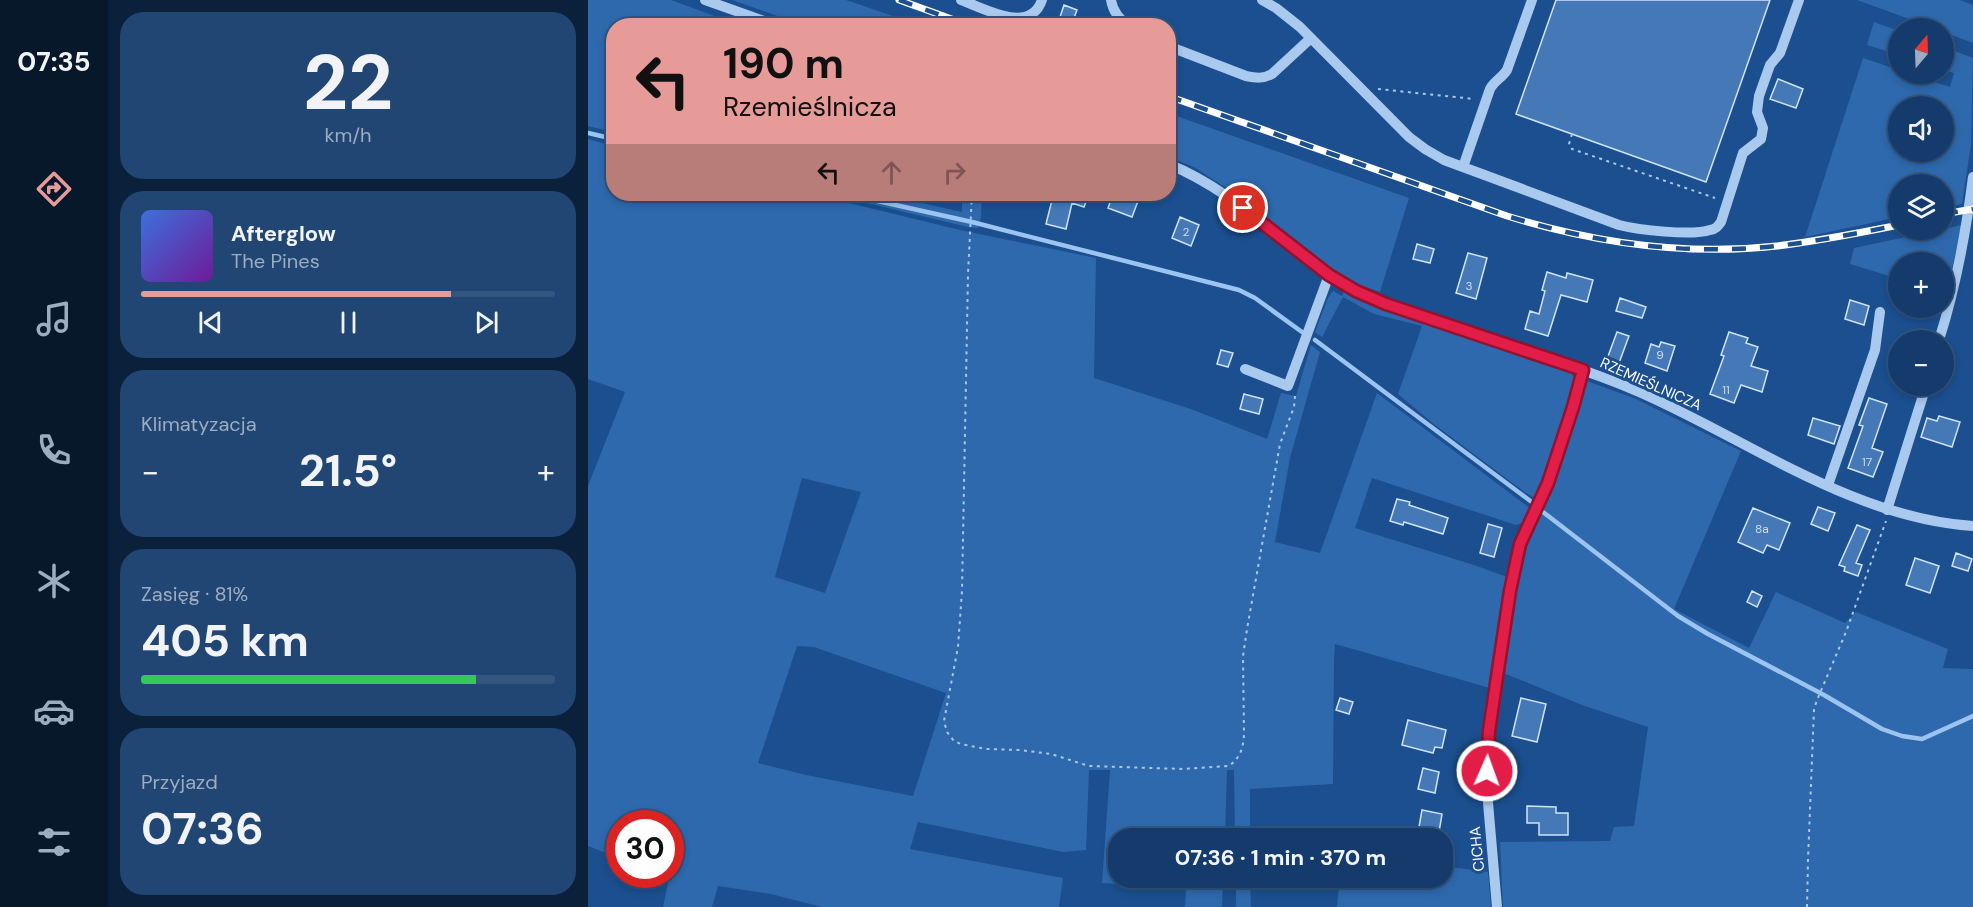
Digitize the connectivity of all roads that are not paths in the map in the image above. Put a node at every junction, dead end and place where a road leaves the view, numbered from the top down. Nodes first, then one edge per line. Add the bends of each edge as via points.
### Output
1 (705, 0) edge
2 (961, 0) edge
3 (1042, 0) edge
4 (1111, 0) edge
5 (1262, 0) edge
6 (1532, 0) edge
7 (1799, 0) edge
8 (756, 18) edge
9 (1014, 18) edge
10 (1021, 18) edge
11 (1119, 18) edge
12 (1311, 38) junction
13 (1176, 49) edge
14 (1463, 167) junction
15 (1176, 168) edge
16 (1973, 177) edge
17 (1329, 275) junction
18 (1880, 312) dead end
19 (1943, 330) edge
20 (1245, 369) dead end
21 (1583, 370) junction
22 (1923, 396) edge
23 (1828, 485) junction
24 (1888, 510) junction
25 (1973, 526) edge
26 (1497, 907) edge

1 - 8 street
2 - 9 street
3 - 10 street via 1036,11
4 - 11 street
5 - 12 street
6 - 14 street via 1507,70 1493,84 1486,100
7 - 14 street via 1759,96 1761,139 1743,153 1721,222 1712,230 1629,228
12 - 13 street via 1272,74 1258,78
12 - 14 street via 1396,125 1425,149
15 - 17 street, RZEMIEŚLNICZA via 1226,195
16 - 19 street
17 - 20 street via 1288,386
17 - 21 street, RZEMIEŚLNICZA via 1386,304
18 - 23 street via 1875,350
21 - 23 street, RZEMIEŚLNICZA via 1639,392
21 - 26 street, CICHA via 1548,483 1520,544 1505,621 1489,731 1487,791
22 - 24 street
23 - 24 street, RZEMIEŚLNICZA
24 - 25 street, RZEMIEŚLNICZA

